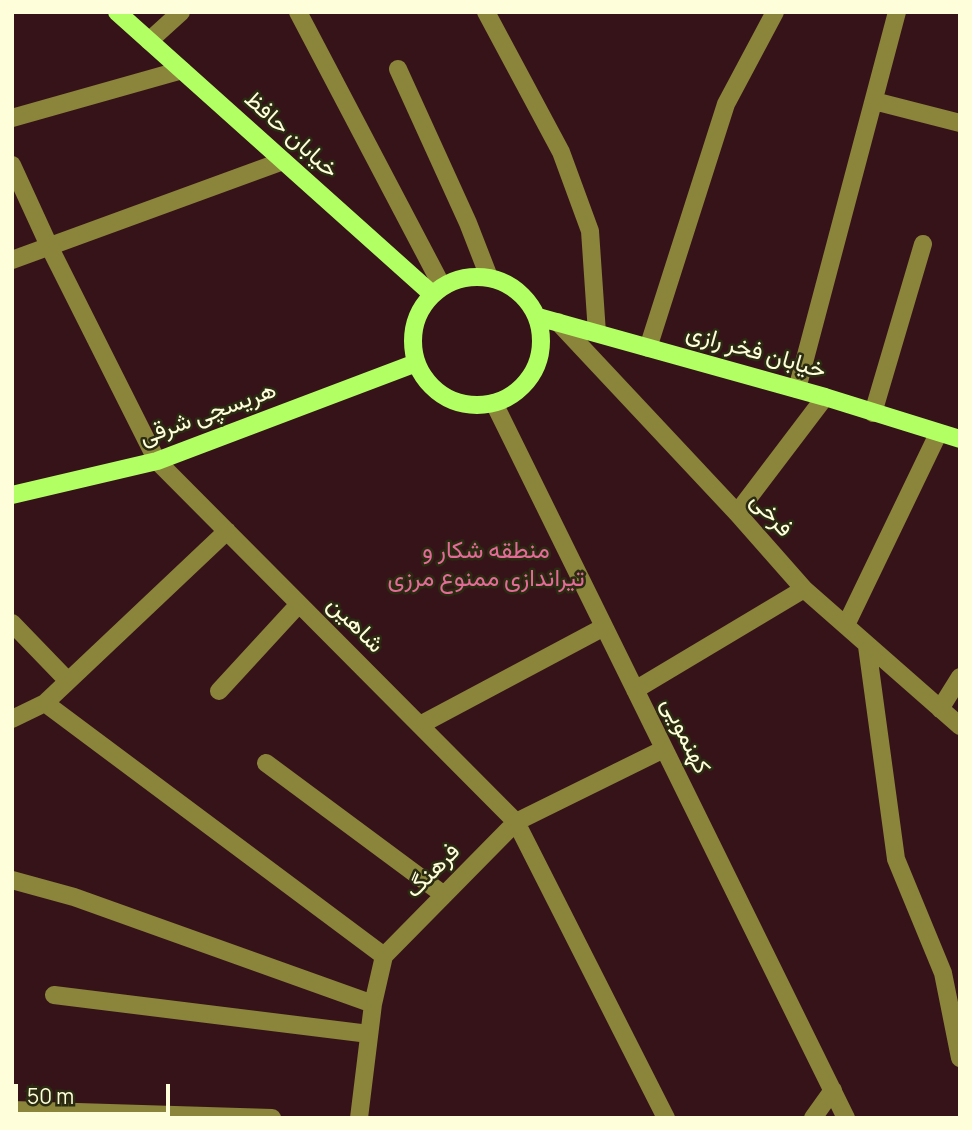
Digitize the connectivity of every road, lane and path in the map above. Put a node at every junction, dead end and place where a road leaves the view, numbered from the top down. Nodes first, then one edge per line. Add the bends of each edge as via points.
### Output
1 (117, 12) edge
2 (181, 12) edge
3 (298, 12) edge
4 (486, 12) edge
5 (775, 12) edge
6 (898, 12) edge
7 (149, 41) junction
8 (398, 69) dead end
9 (181, 71) junction
10 (874, 101) junction
11 (12, 118) edge
12 (960, 123) edge
13 (283, 161) junction
14 (12, 165) edge
15 (923, 244) dead end
16 (50, 248) junction
17 (12, 260) edge
18 (489, 277) junction
19 (437, 290) junction
20 (538, 317) junction
21 (558, 322) junction
22 (597, 333) junction
23 (648, 348) junction
24 (416, 363) junction
25 (797, 389) junction
26 (825, 397) junction
27 (494, 403) junction
28 (873, 413) junction
29 (938, 434) junction
30 (960, 439) edge
31 (157, 461) junction
32 (12, 495) edge
33 (737, 513) junction
34 (227, 531) junction
35 (804, 589) junction
36 (299, 604) junction
37 (12, 624) edge
38 (846, 625) junction
39 (604, 627) junction
40 (867, 646) junction
41 (960, 677) edge
42 (68, 681) junction
43 (635, 690) junction
44 (219, 691) dead end
45 (45, 703) junction
46 (940, 709) junction
47 (12, 719) edge
48 (420, 725) junction
49 (960, 726) edge
50 (664, 749) junction
51 (266, 763) dead end
52 (516, 822) junction
53 (12, 880) edge
54 (444, 895) junction
55 (384, 956) junction
56 (54, 995) dead end
57 (373, 1004) junction
58 (369, 1034) junction
59 (960, 1058) edge
60 (833, 1090) junction
61 (12, 1110) edge
62 (70, 1115) edge
63 (272, 1118) edge
64 (359, 1118) edge
65 (666, 1118) edge
66 (813, 1118) edge
67 (846, 1118) edge

1 - 7 main road, خیابان حافظ
2 - 7 street
3 - 19 street
4 - 22 street via 561,152 590,231
5 - 23 street via 726,104
6 - 10 street
7 - 9 main road, خیابان حافظ
8 - 18 street
9 - 11 street
9 - 13 main road, خیابان حافظ
10 - 12 street
10 - 25 street
13 - 16 street
13 - 19 main road, خیابان حافظ
14 - 16 street, شاهین
15 - 28 street
16 - 17 street
16 - 31 street, شاهین
18 - 19 main road via 459,278
18 - 20 main road via 514,288
19 - 24 main road via 421,309 414,327
20 - 21 main road, خیابان فخر رازی
20 - 27 main road via 542,344 535,370 517,391
21 - 22 main road, خیابان فخر رازی
21 - 33 street, فرخی
22 - 23 main road, خیابان فخر رازی
23 - 25 main road, خیابان فخر رازی
24 - 27 main road via 439,393 456,402
24 - 31 main road, هریسچی شرقی
25 - 26 main road, خیابان فخر رازی
26 - 28 main road, خیابان فخر رازی
26 - 33 street
27 - 39 street, کهنمویی
28 - 29 main road, خیابان فخر رازی
29 - 30 main road, خیابان فخر رازی
29 - 38 street
31 - 32 main road, هریسچی شرقی
31 - 34 street, شاهین
33 - 35 street, فرخی
34 - 36 street, شاهین
34 - 42 street
35 - 38 street, فرخی
35 - 43 street
36 - 44 street
36 - 48 street, شاهین
37 - 42 street
38 - 40 street, فرخی
39 - 43 street, کهنمویی
39 - 48 street
40 - 46 street, فرخی
40 - 59 street via 896,859 943,973
41 - 46 street
42 - 45 street
43 - 50 street, کهنمویی
45 - 47 street
45 - 55 street
46 - 49 street, فرخی
48 - 52 street, شاهین
50 - 52 street, فرهنگ
50 - 60 street, کهنمویی
51 - 54 street
52 - 54 street, فرهنگ
52 - 65 street, شاهین
53 - 57 street via 74,897
54 - 55 street, فرهنگ
55 - 57 street
56 - 58 street
57 - 58 street
58 - 64 street
60 - 66 street
60 - 67 street, کهنمویی
61 - 62 street
62 - 63 street

